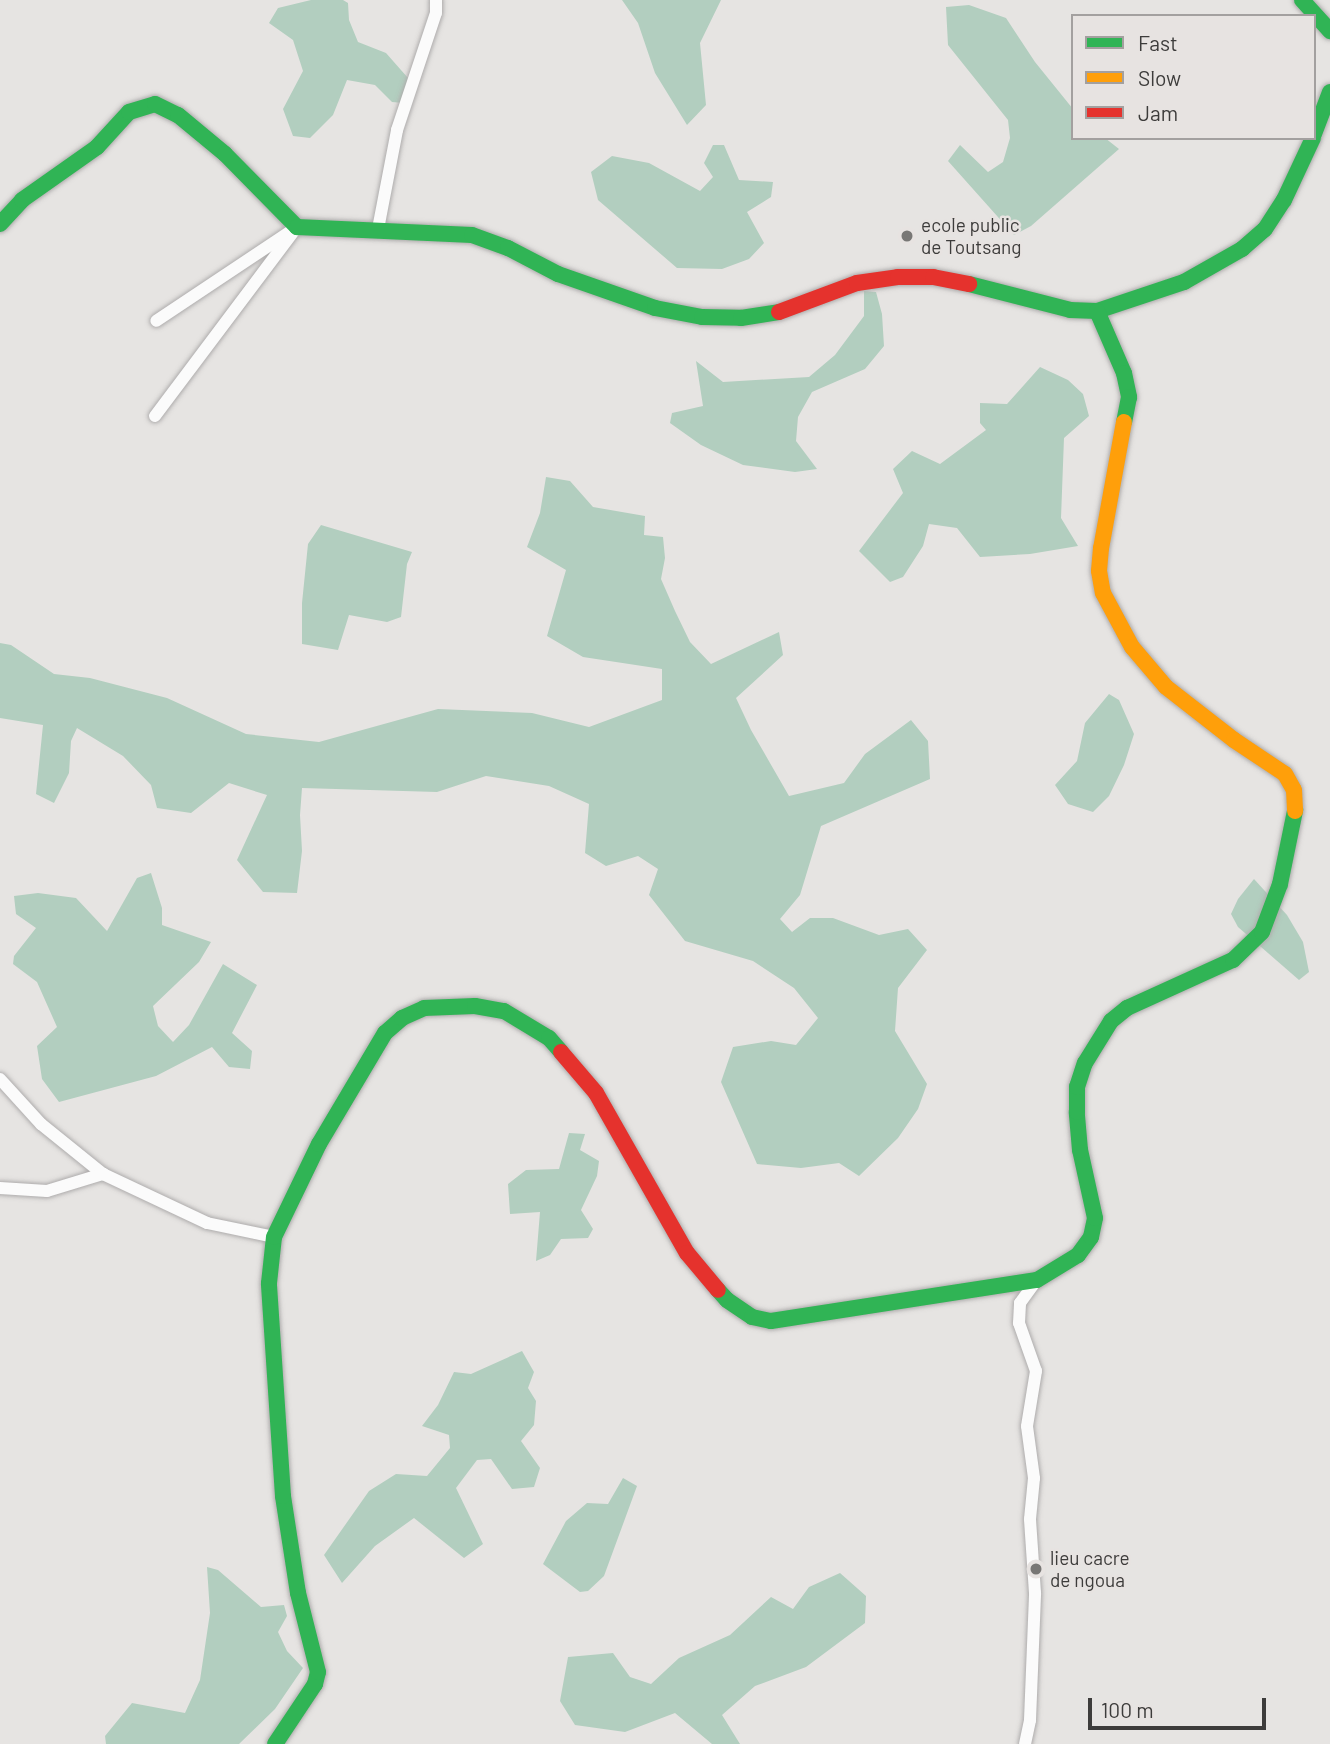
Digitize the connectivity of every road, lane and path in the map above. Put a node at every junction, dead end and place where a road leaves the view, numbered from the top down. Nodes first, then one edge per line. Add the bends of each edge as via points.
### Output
1 (436, 0) edge
2 (1302, 0) edge
3 (1315, 14) edge
4 (1316, 16) edge
5 (1330, 31) edge
6 (1330, 92) edge
7 (1316, 128) edge
8 (1311, 140) edge
9 (0, 224) edge
10 (297, 227) junction
11 (378, 229) junction
12 (1097, 311) junction
13 (156, 321) dead end
14 (155, 415) dead end
15 (0, 1079) edge
16 (103, 1174) junction
17 (0, 1188) edge
18 (274, 1237) junction
19 (1037, 1280) junction
20 (275, 1744) edge
21 (1025, 1744) edge

1 - 11 street via 436,13 397,130
2 - 3 street
4 - 5 street
6 - 7 street
8 - 12 street via 1284,200 1265,229 1242,249 1184,282
9 - 10 street via 23,200 97,147 130,112 155,104 225,153
10 - 11 street
10 - 13 street
10 - 14 street
11 - 12 street via 472,235 614,296 702,317 741,318 779,312 857,284 898,278 962,282 1070,310
12 - 19 street via 1124,373 1129,397 1101,548 1103,593 1132,647 1167,687 1285,774 1294,790 1295,809 1280,884 1262,932 1233,960 1127,1008 1111,1021 1085,1063 1077,1087 1077,1112 1095,1218 1091,1237 1078,1255
15 - 16 street via 41,1124
16 - 17 street via 47,1191
16 - 18 street via 207,1223
18 - 19 street via 307,1166 385,1033 402,1017 424,1008 475,1006 504,1011 526,1022 572,1061 619,1130 687,1253 727,1300 752,1317 771,1321
18 - 20 street via 269,1283 283,1496 298,1593 318,1672 315,1684
19 - 21 street via 1020,1303 1019,1323 1036,1371 1027,1426 1034,1478 1030,1520 1035,1593

